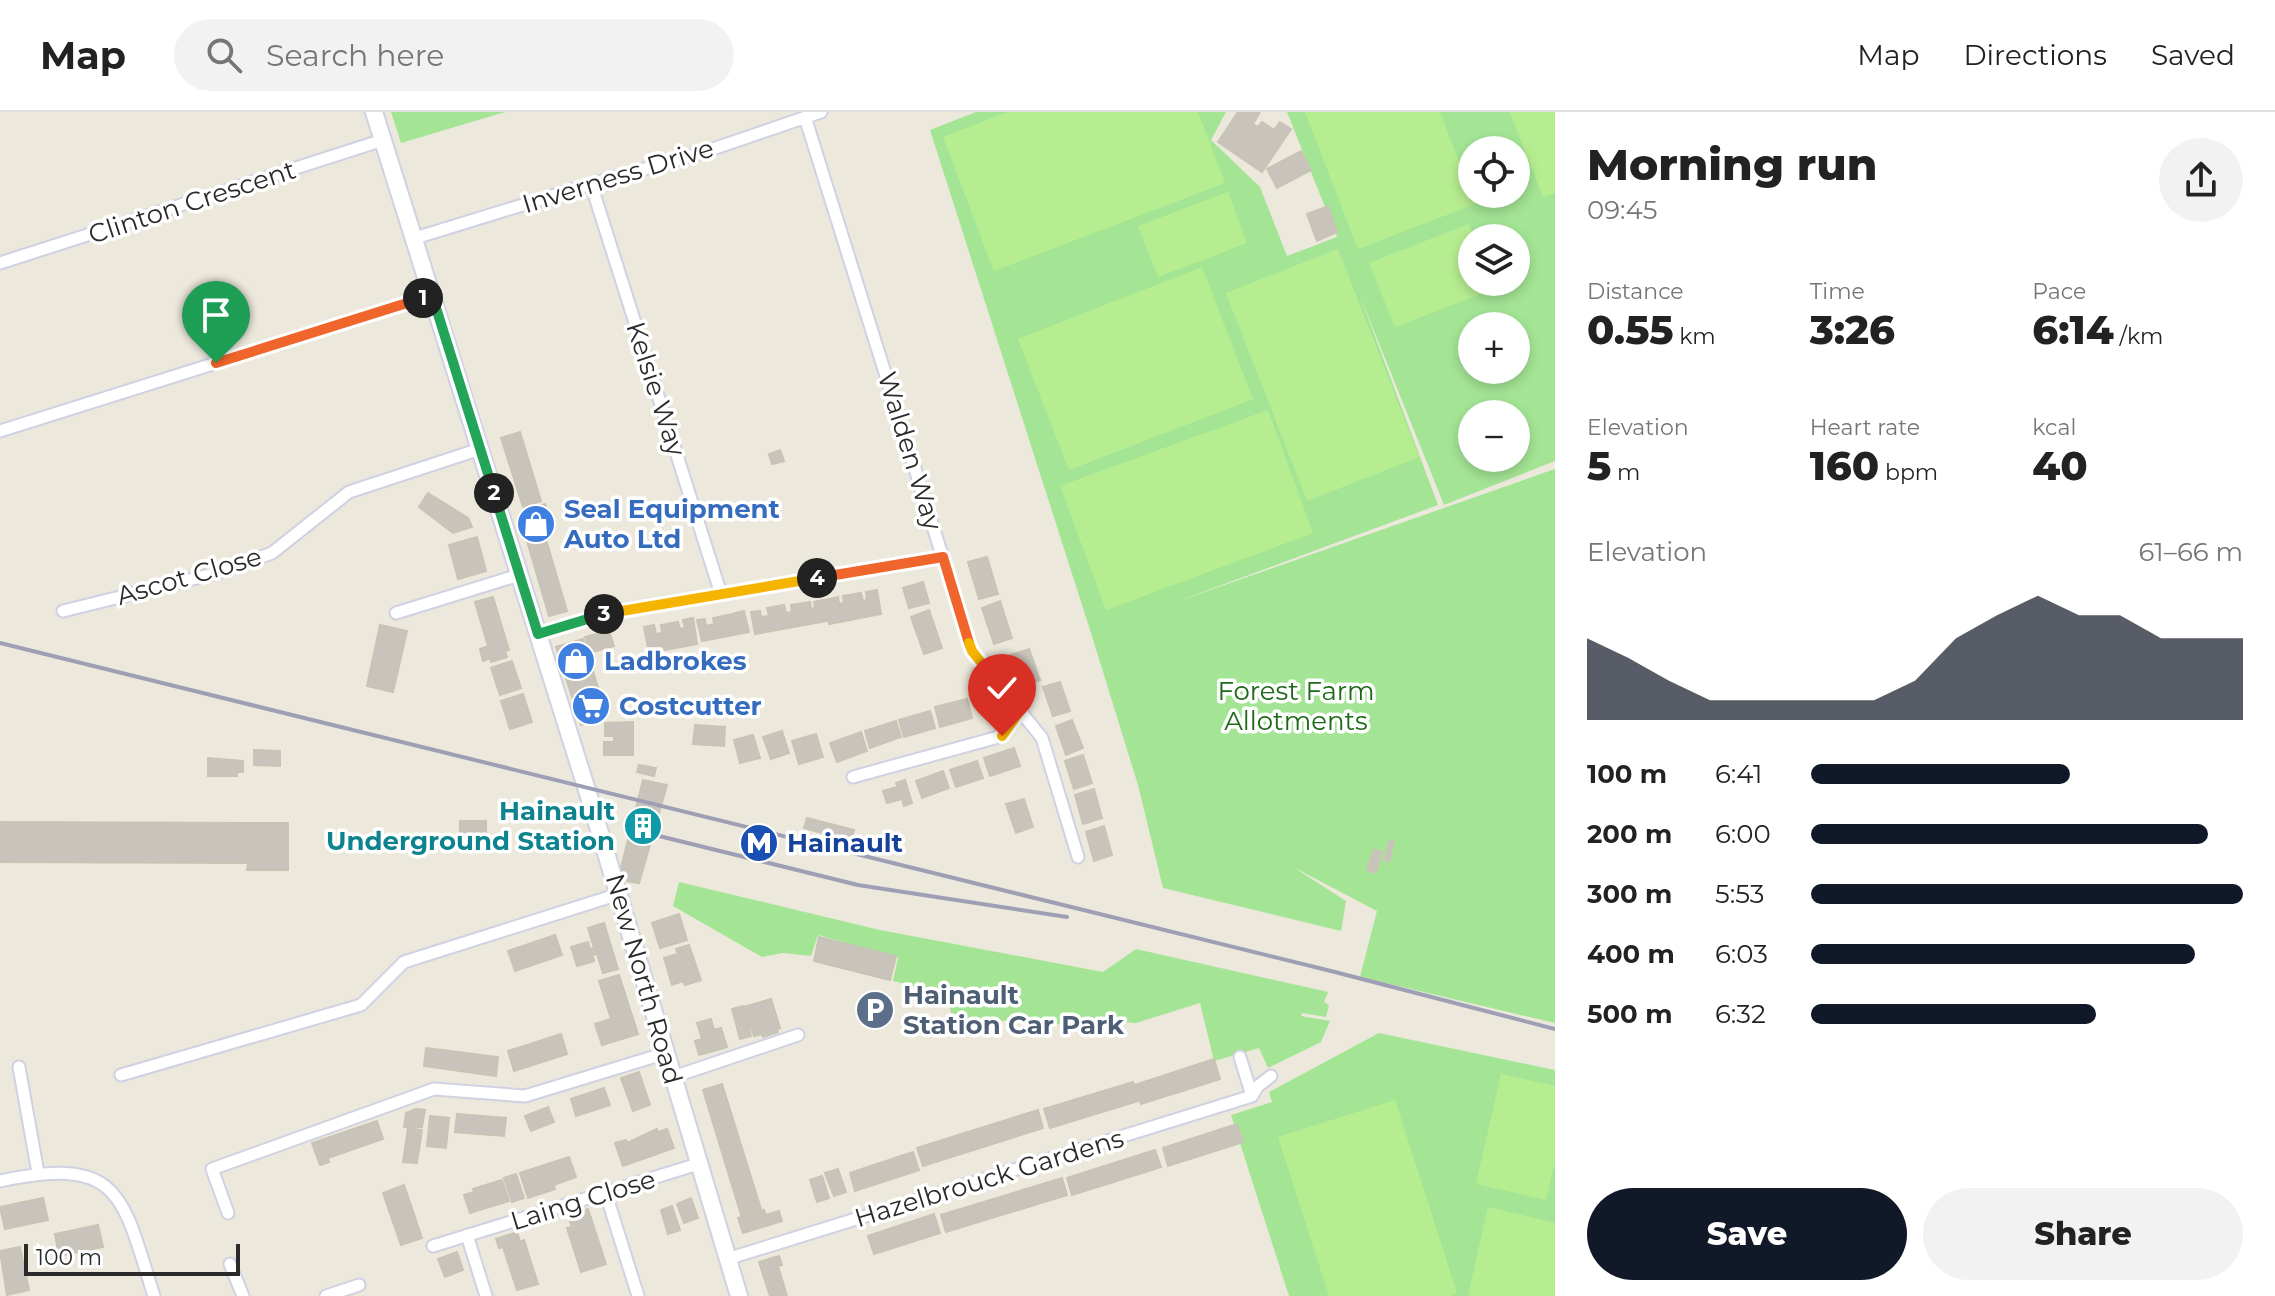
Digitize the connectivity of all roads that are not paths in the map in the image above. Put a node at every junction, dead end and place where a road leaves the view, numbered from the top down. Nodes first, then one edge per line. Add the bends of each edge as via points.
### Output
1 (374, 112) edge
2 (821, 112) edge
3 (805, 117) junction
4 (383, 140) junction
5 (591, 184) junction
6 (415, 238) junction
7 (0, 263) edge
8 (432, 295) junction
9 (0, 431) edge
10 (480, 449) junction
11 (943, 557) junction
12 (519, 575) junction
13 (721, 594) junction
14 (63, 611) dead end
15 (396, 613) dead end
16 (538, 634) junction
17 (1020, 711) junction
18 (853, 777) dead end
19 (1078, 857) dead end
20 (619, 894) junction
21 (798, 1035) dead end
22 (666, 1053) junction
23 (1240, 1057) dead end
24 (19, 1067) dead end
25 (121, 1075) dead end
26 (1271, 1076) dead end
27 (673, 1077) junction
28 (1252, 1096) junction
29 (698, 1164) junction
30 (38, 1173) junction
31 (0, 1181) edge
32 (606, 1194) junction
33 (228, 1213) dead end
34 (467, 1235) junction
35 (433, 1246) dead end
36 (727, 1259) junction
37 (230, 1264) dead end
38 (359, 1285) dead end
39 (154, 1296) edge
40 (243, 1296) edge
41 (326, 1296) edge
42 (486, 1296) edge
43 (638, 1296) edge
44 (739, 1296) edge

1 - 4 street, New North Road
2 - 3 street, Inverness Drive
3 - 5 street, Inverness Drive
3 - 11 street, Walden Way
4 - 6 street, New North Road
4 - 7 street, Clinton Crescent
5 - 6 street, Inverness Drive
5 - 13 street, Kelsie Way
6 - 8 street, New North Road
8 - 9 street
8 - 10 street, New North Road
10 - 12 street, New North Road
10 - 14 street, Ascot Close via 349,492 272,553 217,573
11 - 13 street
11 - 17 street, Walden Way via 972,651
12 - 15 street
12 - 16 street, New North Road
13 - 16 street via 610,612
16 - 20 street, New North Road
17 - 18 street via 1002,736
17 - 19 street, Walden Way via 1042,738
20 - 22 street, New North Road
20 - 25 street via 404,962 361,1005
21 - 27 street
22 - 27 street, New North Road
22 - 33 street via 525,1096 434,1089 212,1169
23 - 28 street
24 - 30 street
26 - 28 street, Hazelbrouck Gardens
27 - 29 street, New North Road
28 - 36 street, Hazelbrouck Gardens
29 - 32 street, Laing Close
29 - 36 street, New North Road
30 - 31 street
30 - 39 street via 93,1178 117,1195
32 - 34 street, Laing Close
32 - 43 street
34 - 35 street, Laing Close
34 - 42 street
36 - 44 street, New North Road
37 - 40 street
38 - 41 street

